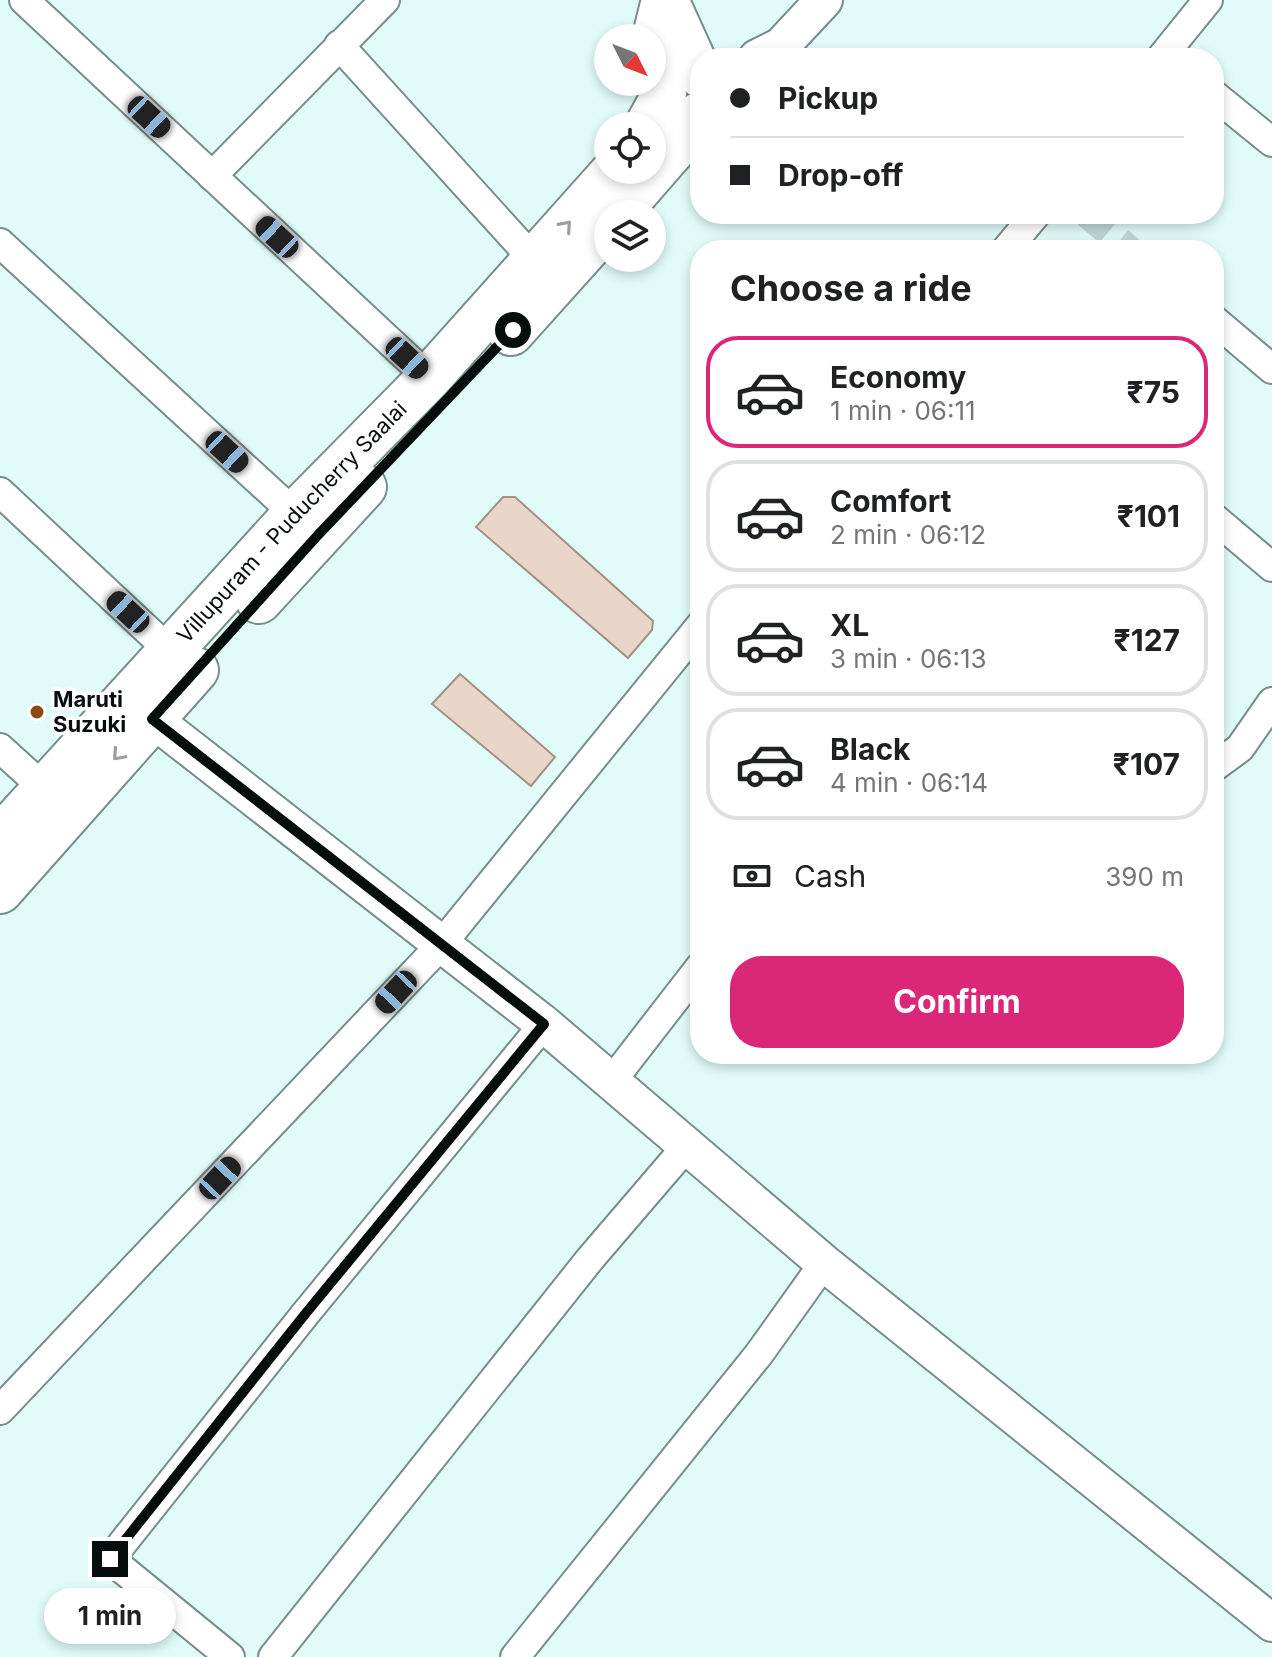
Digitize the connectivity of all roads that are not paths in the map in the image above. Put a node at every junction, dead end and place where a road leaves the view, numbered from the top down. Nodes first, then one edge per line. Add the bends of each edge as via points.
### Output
1 (24, 0) edge
2 (385, 0) edge
3 (665, 0) edge
4 (824, 0) edge
5 (1208, 0) edge
6 (339, 45) junction
7 (777, 48) edge
8 (1171, 48) edge
9 (682, 99) edge
10 (1224, 103) edge
11 (690, 130) edge
12 (1272, 142) edge
13 (212, 176) junction
14 (603, 184) edge
15 (629, 200) edge
16 (1028, 224) edge
17 (594, 239) edge
18 (1014, 240) edge
19 (0, 243) edge
20 (535, 261) junction
21 (1224, 328) edge
22 (1272, 369) edge
23 (429, 378) junction
24 (0, 492) edge
25 (295, 514) junction
26 (1224, 526) edge
27 (1272, 567) edge
28 (690, 638) edge
29 (171, 652) junction
30 (1272, 702) edge
31 (140, 709) junction
32 (0, 748) edge
33 (1224, 760) edge
34 (45, 789) junction
35 (0, 838) edge
36 (0, 891) edge
37 (440, 946) junction
38 (690, 980) edge
39 (544, 1024) junction
40 (611, 1082) junction
41 (686, 1147) junction
42 (824, 1263) junction
43 (0, 1410) edge
44 (1272, 1623) edge
45 (230, 1657) edge
46 (273, 1657) edge
47 (515, 1657) edge

1 - 13 street
2 - 6 street
3 - 9 highway
4 - 7 street
5 - 8 street
6 - 13 street
6 - 20 street
10 - 12 street
11 - 15 highway
13 - 23 street
20 -> 14 highway, Villupuram - Puducherry Saalai
16 - 18 street
17 - 31 highway, Villupuram - Puducherry Saalai
19 - 25 street
20 - 23 highway, Villupuram - Puducherry Saalai
21 - 22 street
23 - 25 highway, Villupuram - Puducherry Saalai
24 - 29 street
25 - 29 highway, Villupuram - Puducherry Saalai
26 - 27 street
28 - 37 street
29 - 31 highway, Villupuram - Puducherry Saalai
30 - 33 street via 1240,748
31 - 34 highway, Villupuram - Puducherry Saalai
31 -> 36 highway, Villupuram - Puducherry Saalai
31 - 37 street
32 - 34 street
34 - 35 highway, Villupuram - Puducherry Saalai
37 - 39 street
37 - 43 street
38 - 40 street
39 - 40 street
39 - 45 street via 110,1559
40 - 41 street
41 - 42 street
41 - 46 street via 590,1259
42 - 44 street
42 - 47 street via 759,1354

